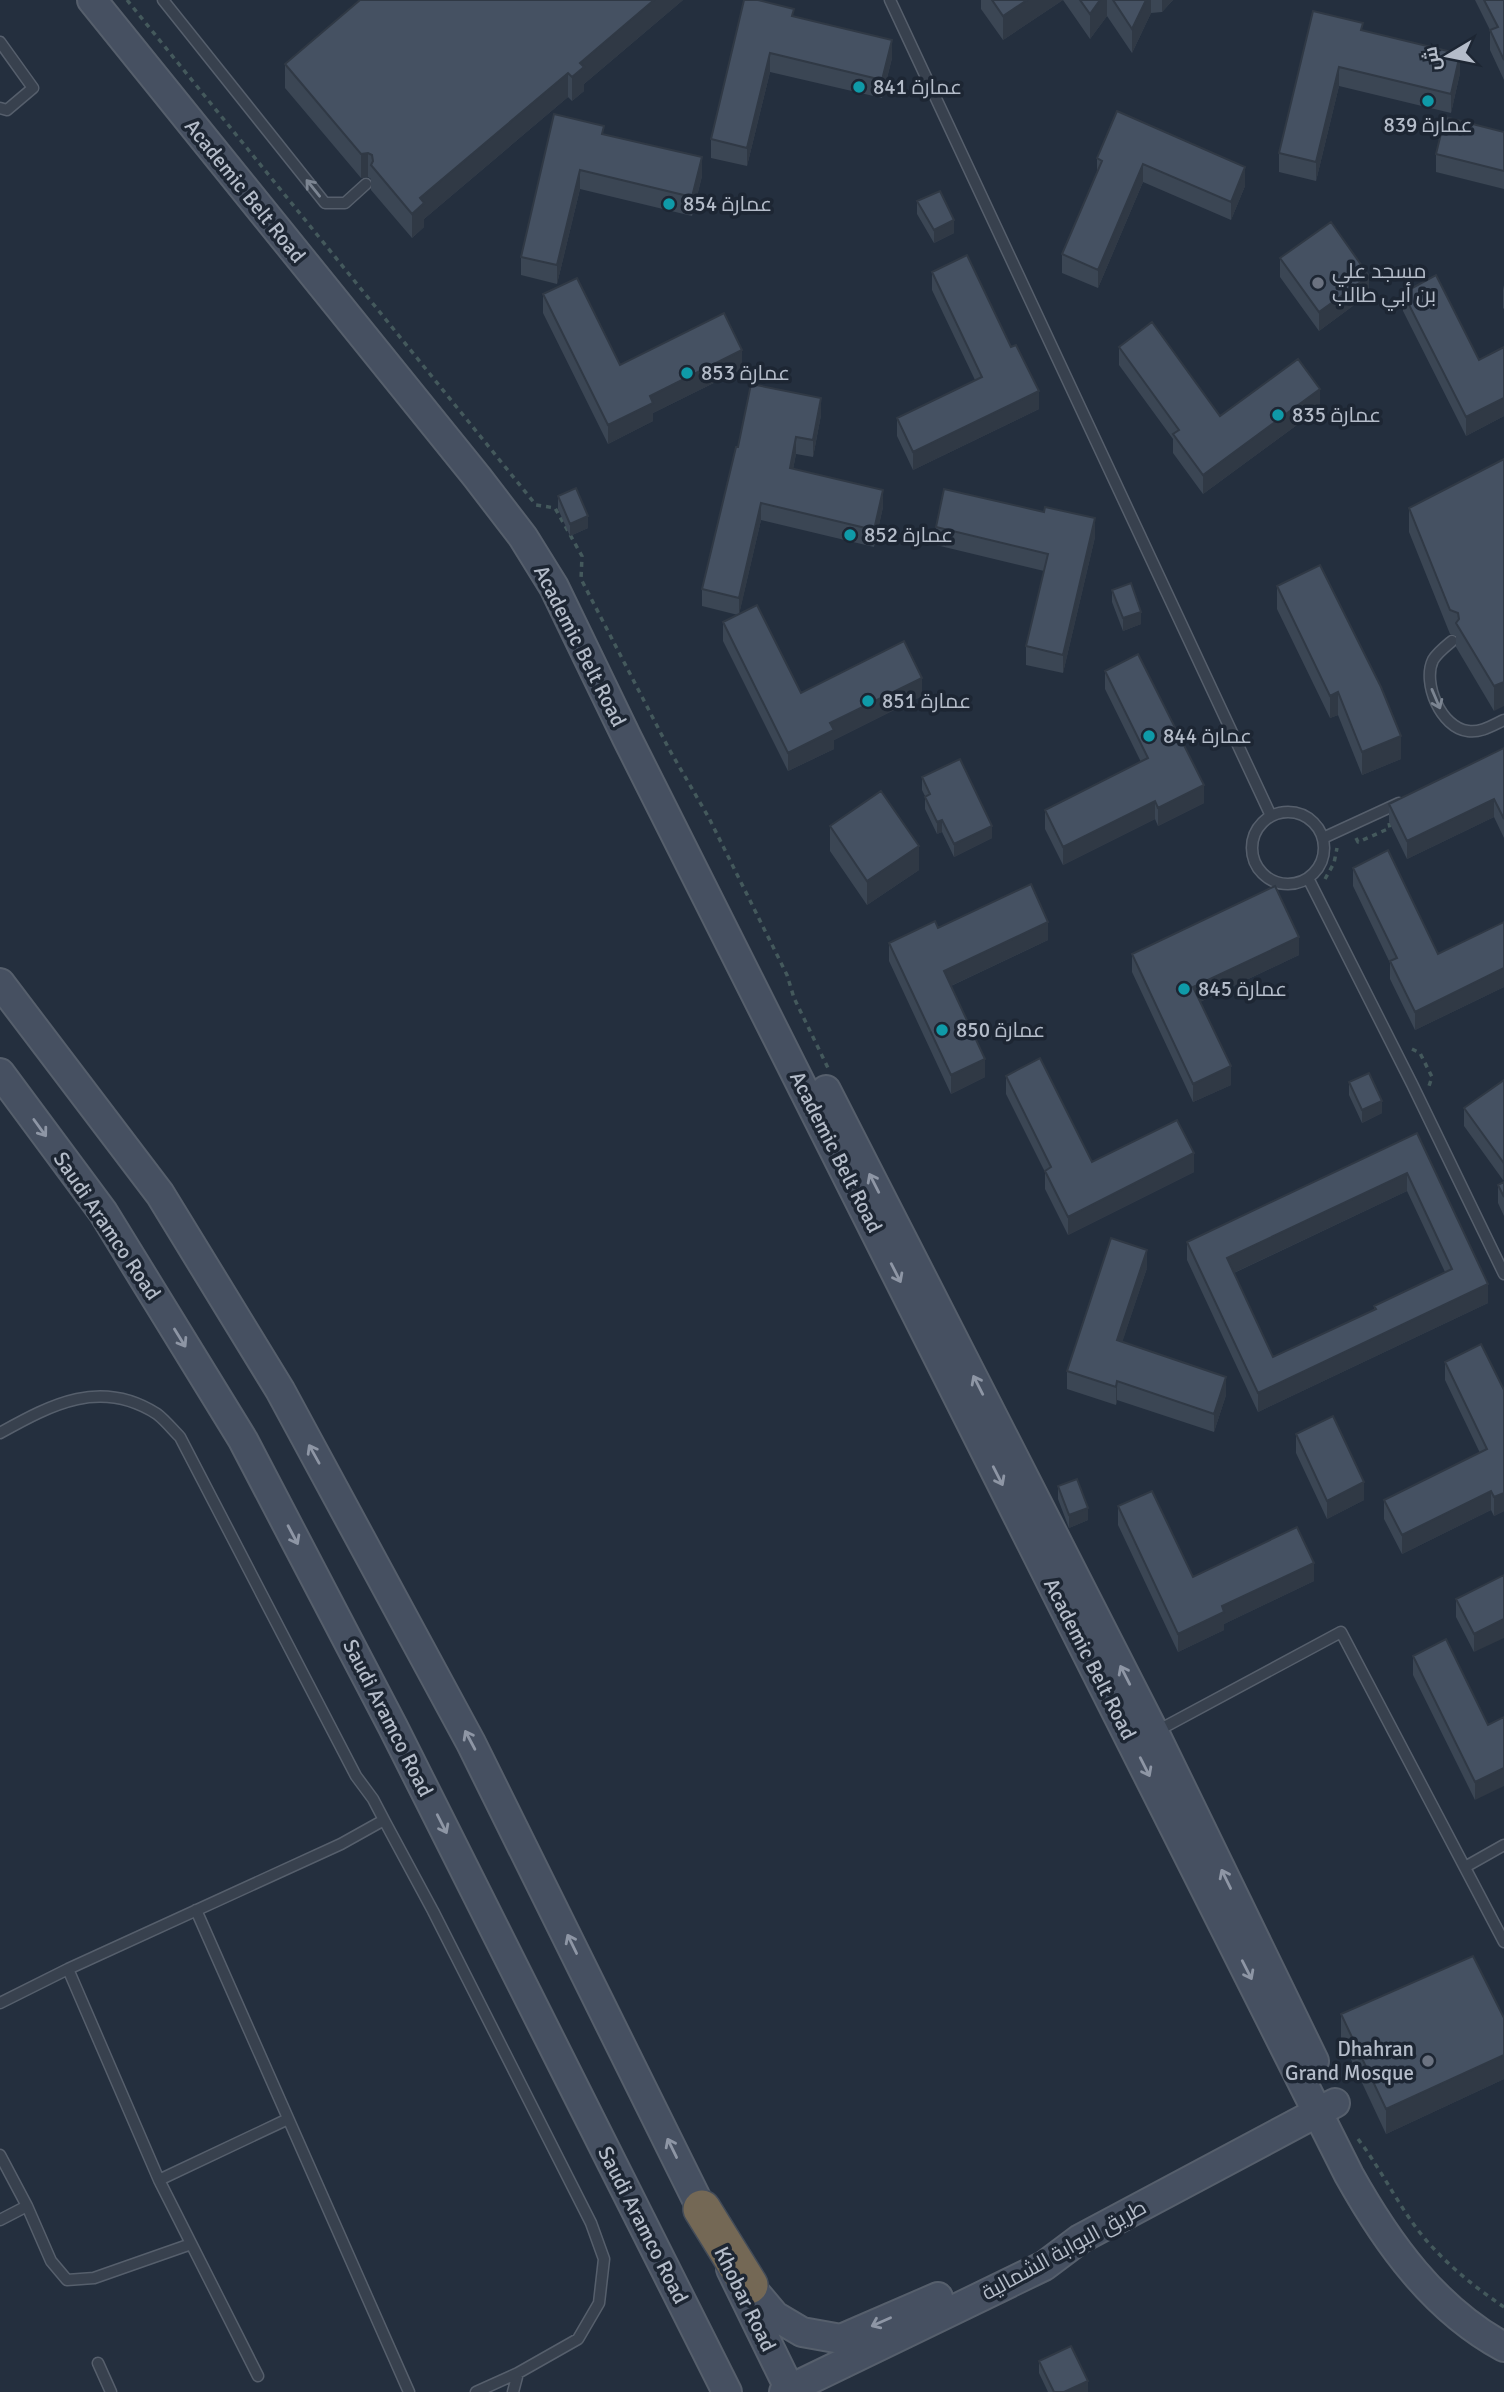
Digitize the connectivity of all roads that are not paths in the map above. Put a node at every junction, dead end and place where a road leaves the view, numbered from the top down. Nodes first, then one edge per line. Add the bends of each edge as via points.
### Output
1 (92, 0) edge
2 (113, 0) edge
3 (163, 0) edge
4 (890, 0) edge
5 (0, 42) edge
6 (0, 108) edge
7 (366, 184) dead end
8 (1452, 641) dead end
9 (1504, 720) edge
10 (1408, 799) edge
11 (1272, 816) junction
12 (1323, 838) junction
13 (1308, 878) junction
14 (0, 983) edge
15 (0, 1073) edge
16 (1504, 1274) edge
17 (0, 1433) edge
18 (1154, 1732) junction
19 (384, 1820) junction
20 (1504, 1845) edge
21 (1465, 1867) junction
22 (196, 1910) junction
23 (1504, 1942) edge
24 (68, 1969) junction
25 (0, 2003) edge
26 (1326, 2108) junction
27 (288, 2119) junction
28 (0, 2155) edge
29 (159, 2180) junction
30 (27, 2206) junction
31 (702, 2209) junction
32 (0, 2220) edge
33 (1080, 2239) junction
34 (191, 2244) junction
35 (749, 2285) joint
36 (1504, 2326) edge
37 (1504, 2347) edge
38 (98, 2363) dead end
39 (518, 2373) junction
40 (258, 2376) dead end
41 (788, 2391) edge
42 (111, 2392) edge
43 (409, 2392) edge
44 (476, 2392) edge
45 (513, 2392) edge
46 (727, 2392) edge

1 -> 26 street, Academic Belt Road via 477,477 554,587
18 -> 2 street, Academic Belt Road via 631,719 549,550
7 -> 3 lane via 345,203 325,203
4 - 11 lane
5 - 6 lane via 33,88 7,110
8 -> 9 lane via 1434,658 1429,672 1445,717 1466,731 1479,731
10 - 12 lane
11 - 12 lane via 1302,815
11 - 13 lane via 1262,824 1253,844 1258,867 1265,876 1286,884
12 - 13 lane via 1322,861
13 - 16 lane
31 -> 14 street via 471,1743 279,1390 160,1194
15 -> 46 street, Saudi Aramco Road via 103,1212 243,1440 394,1727
17 - 19 lane via 52,1405 111,1396 158,1415 180,1437 356,1776
18 - 21 lane via 1341,1632
26 -> 18 street, Academic Belt Road
19 - 22 lane
19 - 39 lane via 591,2222 604,2259 599,2303 578,2339
20 - 21 lane
21 - 23 lane
22 - 24 lane
22 - 27 lane
24 - 25 lane
24 - 29 lane
26 - 33 street, طريق البوابة الشمالية
26 - 36 street, Academic Belt Road via 1396,2222 1452,2286
26 - 37 street, Academic Belt Road via 1375,2220 1398,2253 1430,2290
27 - 29 lane
27 - 43 lane
28 - 30 lane
29 - 34 lane
30 - 32 lane
30 - 34 lane via 51,2261 67,2280 94,2278
31 - 35 highway
31 - 41 street, Khobar Road
33 -> 35 street via 1043,2250 841,2339 793,2327 775,2316
33 - 41 street, طريق البوابة الشمالية via 1044,2266
34 - 40 lane
38 - 42 lane
39 - 44 lane
39 - 45 lane

